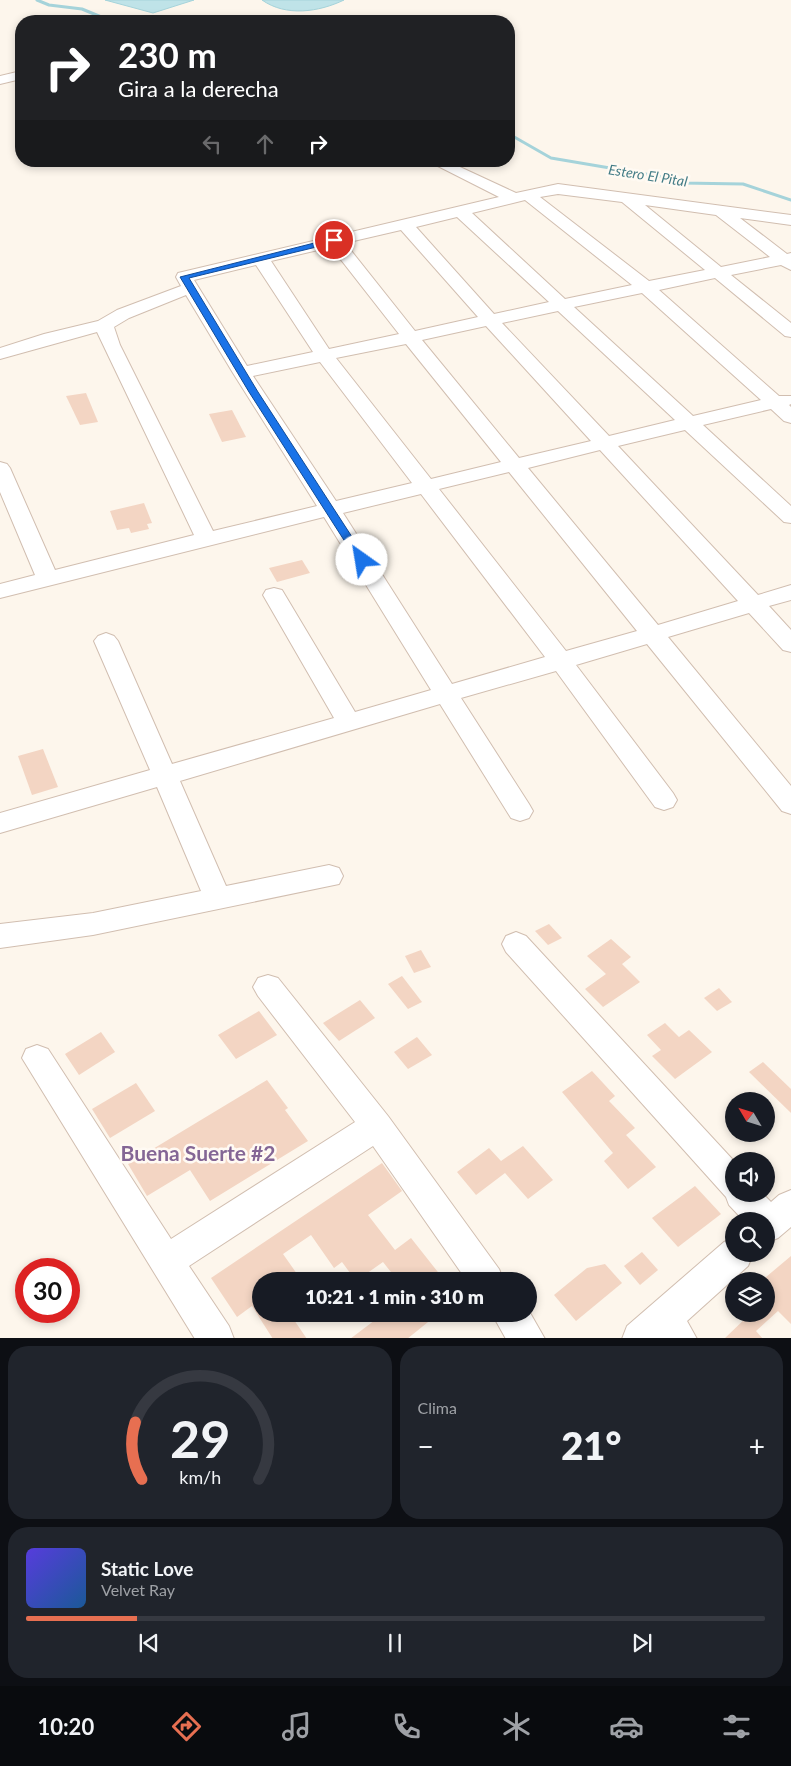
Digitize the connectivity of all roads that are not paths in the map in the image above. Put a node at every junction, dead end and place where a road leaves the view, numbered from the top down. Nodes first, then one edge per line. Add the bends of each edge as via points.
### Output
1 (15, 76) edge
2 (0, 80) edge
3 (449, 167) edge
4 (521, 197) junction
5 (628, 198) junction
6 (460, 211) junction
7 (721, 211) junction
8 (791, 220) edge
9 (404, 223) junction
10 (334, 240) junction
11 (260, 258) junction
12 (789, 260) edge
13 (718, 272) junction
14 (646, 287) junction
15 (190, 288) junction
16 (561, 305) junction
17 (490, 320) junction
18 (104, 325) junction
19 (791, 332) edge
20 (410, 337) junction
21 (0, 354) edge
22 (324, 355) junction
23 (242, 373) junction
24 (783, 400) edge
25 (791, 417) edge
26 (688, 423) junction
27 (605, 443) junction
28 (514, 465) junction
29 (0, 468) edge
30 (425, 486) junction
31 (5, 493) edge
32 (330, 509) junction
33 (791, 517) edge
34 (206, 539) junction
35 (48, 579) junction
36 (0, 591) edge
37 (791, 592) edge
38 (274, 594) dead end
39 (754, 603) junction
40 (652, 634) junction
41 (106, 641) dead end
42 (791, 644) edge
43 (560, 661) junction
44 (446, 694) junction
45 (349, 722) junction
46 (163, 775) junction
47 (664, 800) dead end
48 (791, 804) edge
49 (520, 811) dead end
50 (0, 823) edge
51 (328, 876) dead end
52 (218, 898) junction
53 (0, 936) edge
54 (516, 944) dead end
55 (268, 987) dead end
56 (37, 1058) dead end
57 (377, 1126) junction
58 (725, 1176) edge
59 (751, 1202) edge
60 (762, 1212) edge
61 (167, 1261) junction
62 (728, 1262) edge
63 (481, 1272) edge
64 (516, 1322) edge
65 (660, 1332) edge
66 (216, 1338) edge
67 (527, 1338) edge

1 - 2 street
3 - 4 street
4 - 5 street via 558,189
4 - 6 street
4 - 14 street
5 - 7 street
5 - 13 street
6 - 9 street
6 - 16 street
7 - 8 street
7 - 12 street
9 - 10 street
9 - 17 street
10 - 11 street
10 - 20 street
11 - 15 street via 184,277
11 - 22 street
12 - 13 street
13 - 14 street
13 - 19 street
14 - 16 street
14 - 24 street
15 - 18 street via 123,314
15 - 23 street
16 - 17 street
16 - 26 street
17 - 20 street
17 - 27 street
18 - 21 street
18 - 34 street
20 - 22 street
20 - 28 street
22 - 23 street
22 - 30 street
23 - 32 street
24 - 25 street
24 - 26 street
26 - 27 street
26 - 33 street
27 - 28 street
27 - 39 street
28 - 30 street
28 - 40 street
29 - 31 street
30 - 32 street
30 - 43 street
31 - 35 street
32 - 34 street
32 - 44 street
34 - 35 street
35 - 36 street
37 - 39 street
38 - 45 street
39 - 40 street
39 - 42 street
40 - 43 street
40 - 48 street
41 - 46 street
43 - 44 street
43 - 47 street
44 - 45 street
44 - 49 street
45 - 46 street
46 - 50 street
46 - 52 street
51 - 52 street
52 - 53 street via 93,924
54 - 58 street
55 - 57 street
56 - 61 street
57 - 61 street
57 - 63 street
59 - 60 street
61 - 66 street
62 - 65 street
64 - 67 street

